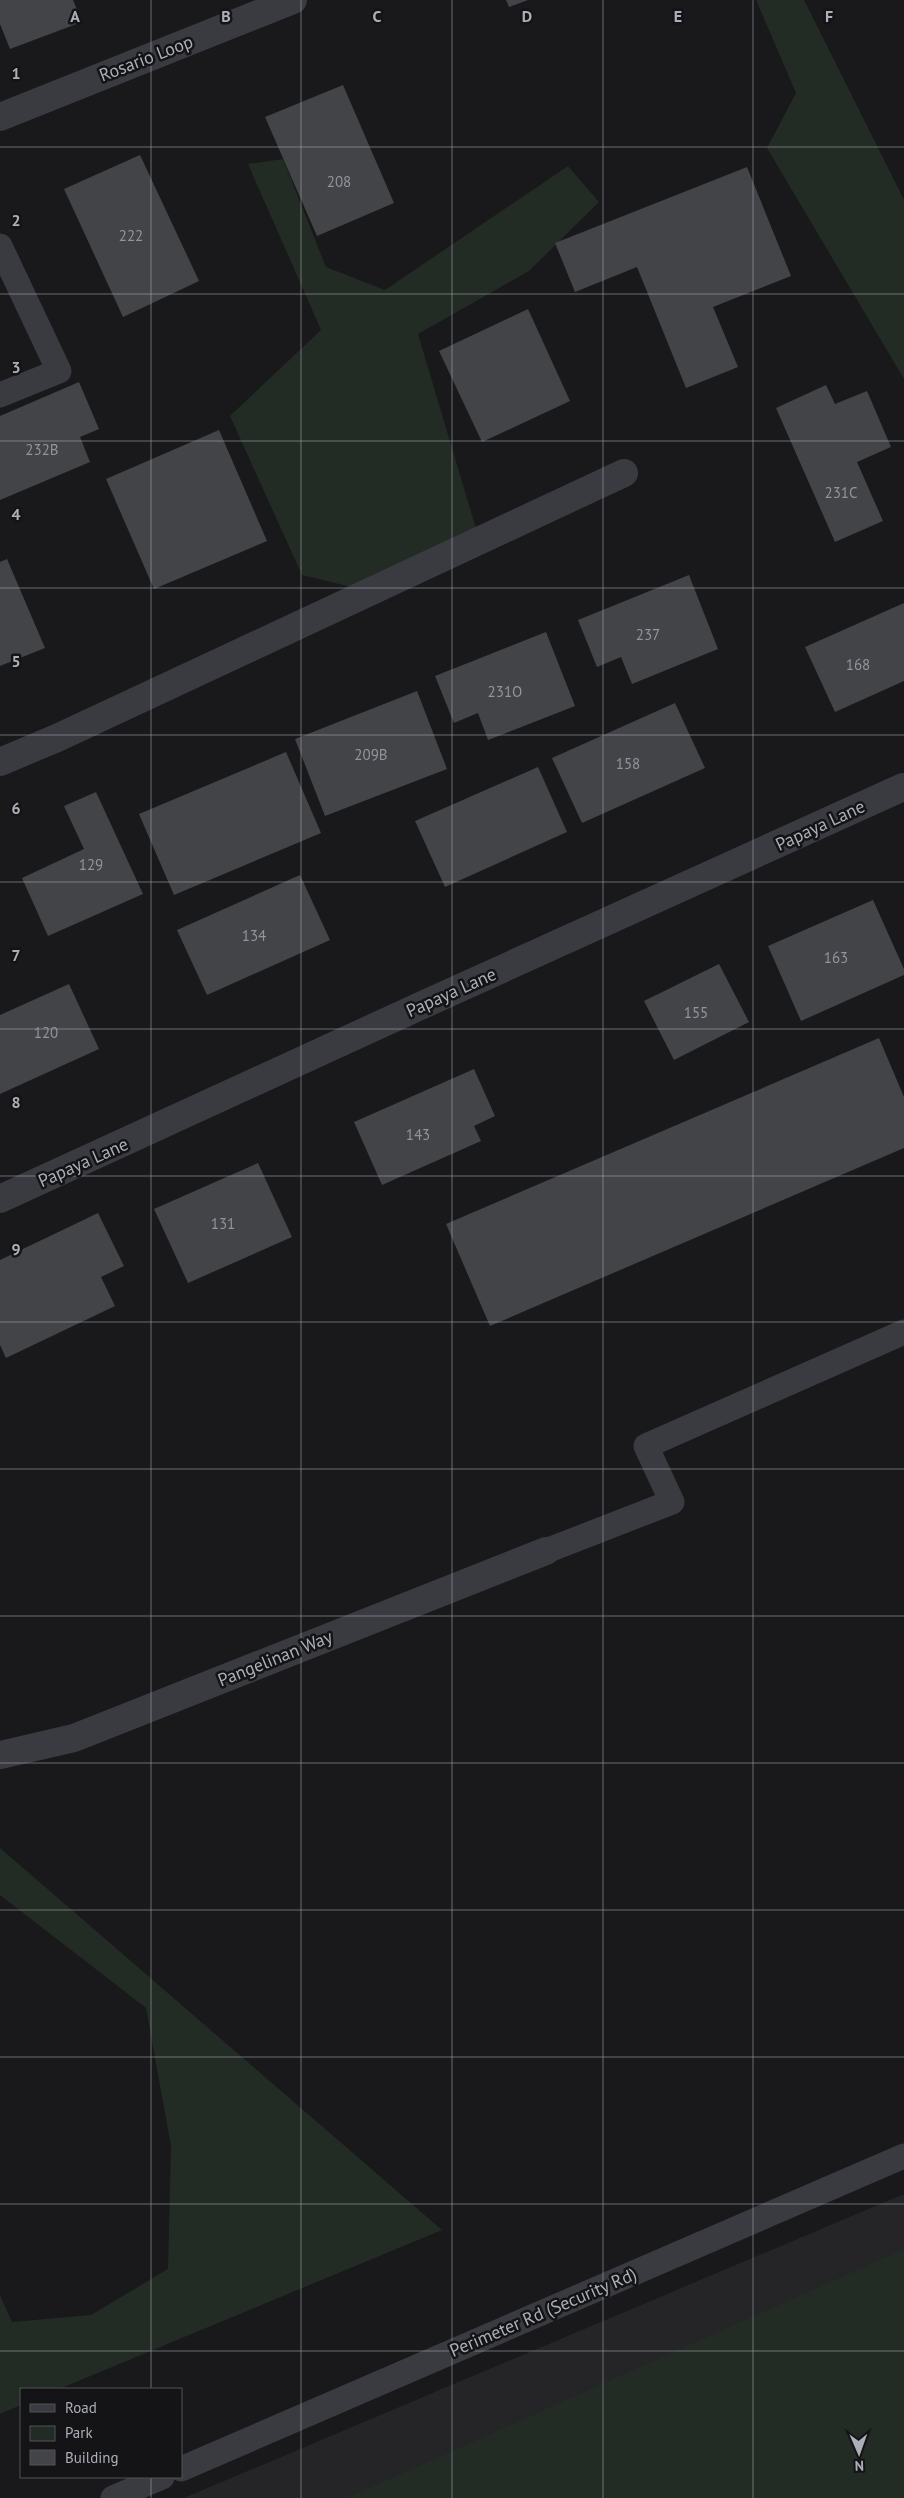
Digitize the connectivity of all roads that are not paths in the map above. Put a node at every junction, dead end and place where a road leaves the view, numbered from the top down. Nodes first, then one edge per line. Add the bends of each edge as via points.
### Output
1 (293, 0) edge
2 (0, 117) edge
3 (0, 246) edge
4 (0, 395) edge
5 (624, 473) dead end
6 (0, 762) edge
7 (902, 787) dead end
8 (0, 1199) edge
9 (904, 1332) edge
10 (546, 1551) joint
11 (0, 1755) edge
12 (904, 2156) edge
13 (182, 2469) edge
14 (160, 2478) edge
15 (113, 2498) edge

1 - 2 street, Rosario Loop
3 - 4 lane via 59,371
5 - 6 street
7 - 8 street, Papaya Lane
9 - 10 lane via 646,1446 672,1502
10 - 11 street, Pangelinan Way via 74,1738
12 - 13 lane, Perimeter Rd (Security Rd)
14 - 15 lane

